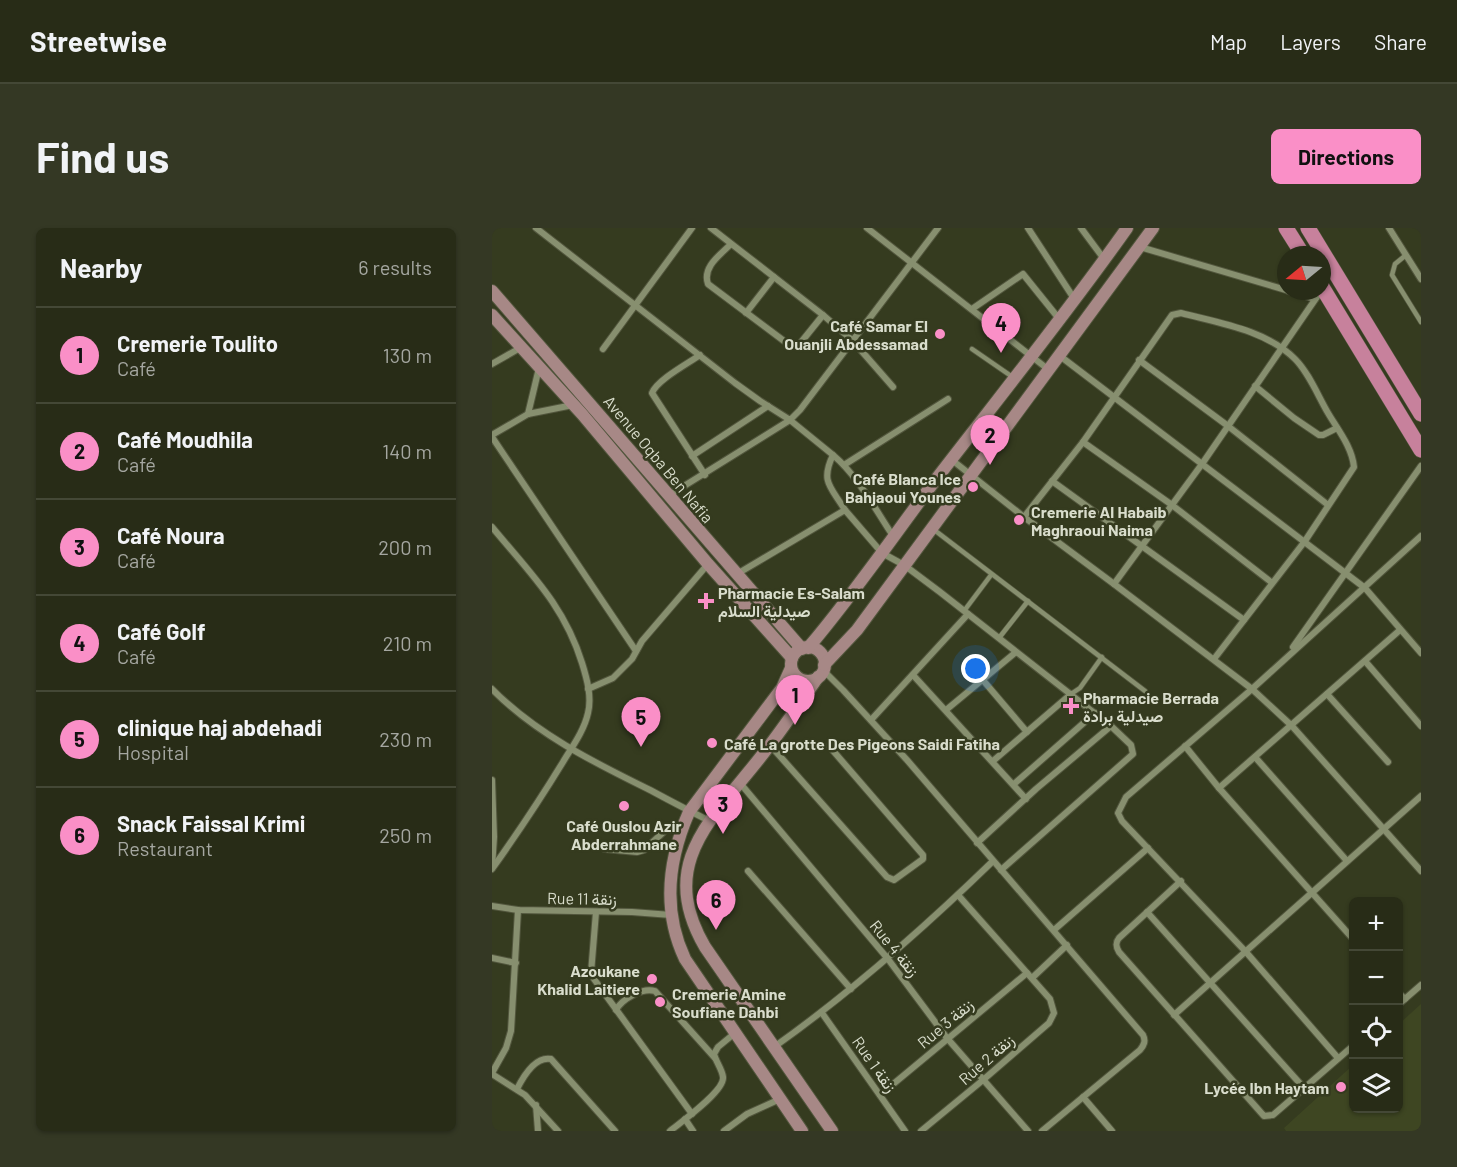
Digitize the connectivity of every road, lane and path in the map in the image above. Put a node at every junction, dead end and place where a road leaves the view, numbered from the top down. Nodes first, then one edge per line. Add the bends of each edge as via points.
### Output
1 (537, 228) edge
2 (692, 228) edge
3 (711, 228) edge
4 (867, 228) edge
5 (938, 228) edge
6 (1028, 228) edge
7 (1081, 228) edge
8 (1127, 228) edge
9 (1153, 228) edge
10 (1286, 228) edge
11 (1308, 228) edge
12 (1389, 228) edge
13 (545, 230) edge
14 (731, 244) junction
15 (1139, 246) junction
16 (1297, 246) edge
17 (1406, 255) junction
18 (1105, 259) junction
19 (912, 263) junction
20 (774, 277) junction
21 (1421, 279) edge
22 (1277, 288) edge
23 (492, 291) edge
24 (1315, 300) edge
25 (1327, 300) edge
26 (1075, 301) junction
27 (635, 305) junction
28 (972, 309) junction
29 (746, 313) junction
30 (492, 315) edge
31 (823, 315) junction
32 (1060, 320) junction
33 (1421, 322) edge
34 (852, 340) junction
35 (1282, 347) junction
36 (520, 348) junction
37 (972, 349) dead end
38 (603, 350) dead end
39 (700, 355) junction
40 (1032, 355) junction
41 (1060, 356) junction
42 (1139, 360) junction
43 (492, 364) edge
44 (539, 368) junction
45 (1049, 370) junction
46 (1014, 378) junction
47 (1255, 386) junction
48 (892, 387) dead end
49 (1113, 396) junction
50 (948, 399) dead end
51 (573, 405) junction
52 (768, 406) junction
53 (528, 414) junction
54 (1421, 414) edge
55 (790, 420) junction
56 (1228, 426) junction
57 (1337, 428) junction
58 (492, 436) edge
59 (1083, 442) junction
60 (1421, 450) edge
61 (833, 455) junction
62 (692, 456) junction
63 (952, 460) junction
64 (1202, 464) junction
65 (844, 465) junction
66 (1421, 466) edge
67 (970, 474) junction
68 (705, 475) junction
69 (1052, 481) junction
70 (668, 496) junction
71 (1172, 505) junction
72 (1328, 505) junction
73 (845, 510) junction
74 (1024, 517) junction
75 (492, 527) edge
76 (931, 527) junction
77 (1421, 536) edge
78 (893, 537) junction
79 (1305, 541) junction
80 (1143, 546) junction
81 (882, 553) junction
82 (708, 564) junction
83 (904, 565) junction
84 (1345, 572) junction
85 (737, 574) junction
86 (991, 574) junction
87 (1271, 582) junction
88 (1114, 584) junction
89 (1365, 588) junction
90 (1028, 601) junction
91 (966, 612) junction
92 (1244, 620) junction
93 (1400, 630) junction
94 (999, 638) junction
95 (805, 648) junction
96 (636, 651) junction
97 (1016, 652) junction
98 (1421, 653) edge
99 (1288, 655) junction
100 (1102, 657) junction
101 (1214, 659) junction
102 (1365, 661) junction
103 (792, 663) junction
104 (822, 671) junction
105 (913, 675) junction
106 (982, 679) junction
107 (492, 689) edge
108 (588, 689) junction
109 (1252, 689) junction
110 (1145, 691) dead end
111 (1071, 694) junction
112 (1327, 694) junction
113 (946, 710) junction
114 (1095, 713) junction
115 (872, 720) junction
116 (1112, 726) junction
117 (1292, 726) junction
118 (1421, 726) edge
119 (1027, 732) junction
120 (771, 745) junction
121 (829, 746) dead end
122 (1185, 746) junction
123 (572, 748) junction
124 (1255, 757) junction
125 (993, 761) junction
126 (1388, 762) dead end
127 (492, 780) edge
128 (740, 783) junction
129 (1014, 784) junction
130 (1219, 788) junction
131 (1421, 796) edge
132 (1026, 799) junction
133 (689, 812) junction
134 (710, 821) junction
135 (1384, 828) junction
136 (681, 829) junction
137 (977, 843) junction
138 (1148, 848) junction
139 (605, 849) dead end
140 (993, 861) junction
141 (1347, 861) junction
142 (492, 868) edge
143 (1001, 870) junction
144 (748, 871) dead end
145 (1421, 871) edge
146 (1181, 881) junction
147 (1311, 892) junction
148 (958, 895) junction
149 (492, 906) edge
150 (518, 910) junction
151 (596, 912) junction
152 (1147, 912) junction
153 (671, 915) junction
154 (1054, 930) junction
155 (1349, 935) edge
156 (1067, 945) junction
157 (1246, 952) junction
158 (492, 958) edge
159 (888, 959) junction
160 (516, 963) junction
161 (1030, 975) junction
162 (1210, 984) junction
163 (1421, 986) edge
164 (851, 989) junction
165 (1405, 999) edge
166 (616, 1010) junction
167 (822, 1012) junction
168 (1174, 1015) junction
169 (735, 1033) junction
170 (947, 1038) junction
171 (773, 1047) junction
172 (1349, 1048) edge
173 (715, 1058) junction
174 (1338, 1058) junction
175 (492, 1073) edge
176 (983, 1080) junction
177 (1304, 1088) junction
178 (518, 1089) junction
179 (880, 1095) junction
180 (1083, 1097) junction
181 (780, 1099) junction
182 (536, 1104) junction
183 (692, 1114) junction
184 (685, 1119) junction
185 (538, 1131) edge
186 (558, 1131) edge
187 (615, 1131) edge
188 (670, 1131) edge
189 (693, 1131) edge
190 (724, 1131) edge
191 (802, 1131) edge
192 (832, 1131) edge
193 (904, 1131) edge
194 (921, 1131) edge
195 (1028, 1131) edge
196 (1042, 1131) edge
197 (1112, 1131) edge

1 - 13 street
2 - 27 street
3 - 14 street
4 - 19 street
5 - 19 street
6 - 26 street
7 - 18 street
8 - 18 street
9 - 15 street
10 - 16 main road
11 - 54 main road
12 - 17 street
13 - 27 street
14 - 20 street
14 - 29 street via 707,269 705,277 708,284
15 - 22 street
15 - 41 street
17 - 21 street
17 - 33 lane via 1395,264 1392,274
18 - 26 street
19 - 28 street
19 - 34 street
20 - 29 street
20 - 31 street
23 - 70 street, Avenue Oqba Ben Nafia
24 - 35 street
25 - 60 main road
26 - 32 street
27 - 38 street
27 - 39 street
28 - 32 street via 1023,274
28 - 40 street
29 - 31 street via 792,347 798,346
30 - 36 street, Avenue Oqba Ben Nafia
31 - 34 street
32 - 40 street
34 - 48 street
34 - 55 street
35 - 42 street via 1240,329 1181,313 1172,315
35 - 47 street
35 - 57 street via 1296,361
36 - 43 street
36 - 44 street, Avenue Oqba Ben Nafia
37 - 46 lane
39 - 52 street
39 - 62 street via 652,390
40 - 45 street
40 - 46 street
41 - 45 street
41 - 49 street
42 - 49 street
42 - 56 street
44 - 51 street, Avenue Oqba Ben Nafia
44 - 53 street
45 - 67 street
46 - 63 street
47 - 56 street
47 - 57 street via 1319,435
49 - 59 street
49 - 64 street
50 - 65 street
51 - 53 street
51 - 82 street, Avenue Oqba Ben Nafia
52 - 55 street
52 - 62 street
53 - 58 street
55 - 61 street
55 - 68 street
56 - 64 street
56 - 72 street
57 - 72 street via 1354,466
58 - 96 street
59 - 69 street
59 - 71 street
61 - 65 street
61 - 73 street via 826,478
62 - 68 street
63 - 67 street
63 - 78 street
64 - 71 street
64 - 79 street
65 - 78 street
66 - 84 street
67 - 74 street
67 - 76 street
68 - 70 street
69 - 74 street
69 - 80 street
70 - 85 street, Avenue Oqba Ben Nafia
71 - 80 street
71 - 87 street
72 - 79 street
73 - 81 street
73 - 85 street
74 - 88 street
75 - 108 street via 559,610 578,649
76 - 83 street
76 - 86 lane
77 - 89 street
78 - 81 street
79 - 84 street
79 - 87 street
80 - 88 street
80 - 92 street
81 - 83 street
81 - 95 street via 840,610
82 - 96 street
82 - 103 street, Avenue Oqba Ben Nafia
83 - 91 street
83 - 104 street
84 - 89 street
84 - 99 street
85 - 95 street, Avenue Oqba Ben Nafia
86 - 90 lane
86 - 91 lane
87 - 92 street
88 - 101 street
89 - 93 street
89 - 99 street
90 - 94 lane
90 - 100 lane
91 - 94 street
91 - 105 street
92 - 101 street
93 - 98 street
93 - 102 street
94 - 97 street
95 - 103 street
95 - 104 street via 817,651 824,660
96 - 108 street via 613,678
97 - 106 street
97 - 111 street
99 - 109 street
100 - 110 lane
100 - 111 lane via 1080,688
101 - 109 street
102 - 112 street
102 - 118 street
103 - 104 street via 794,673 802,680 808,681
103 - 133 street via 782,688
104 - 115 street
104 - 120 street
105 - 113 street
105 - 115 street
106 - 113 street
106 - 119 street
107 - 123 street via 522,717
108 - 123 street via 588,714
109 - 117 street
109 - 122 street
111 - 114 street
111 - 119 street
112 - 117 street
112 - 126 street
113 - 125 street
114 - 116 street
114 - 129 street
115 - 137 street
116 - 132 street
116 - 143 street via 1131,745 1133,754
117 - 124 street
117 - 135 street
119 - 125 street
120 - 121 street via 887,877 894,880 923,859 923,855
120 - 128 street
122 - 130 street
122 - 138 street via 1120,806 1122,821
123 - 133 street
123 - 142 street
124 - 130 street
124 - 141 street
125 - 129 street
127 - 142 street
128 - 134 street
128 - 159 street, Rue 4 زنقة
129 - 132 street
130 - 147 street
131 - 135 street
132 - 137 street
133 - 134 street
133 - 136 street
134 - 171 street via 686,870 689,918
135 - 141 street
135 - 145 street
136 - 139 street via 669,827 637,852
136 - 153 street via 671,873
137 - 140 street
138 - 146 street
138 - 154 street
140 - 143 street
140 - 148 street
141 - 147 street
143 - 154 street
144 - 164 street
146 - 152 street
146 - 157 street
147 - 155 street
147 - 157 street
148 - 159 street
148 - 161 street
149 - 150 street, Rue 11 زنقة
150 - 151 street, Rue 11 زنقة
150 - 160 street
151 - 153 street, Rue 11 زنقة
151 - 166 street via 591,973
152 - 162 street
152 - 168 street via 1116,941 1116,947
153 - 169 street via 684,959
154 - 156 street
156 - 161 street, Rue 3 زنقة
156 - 180 street via 1145,1039 1140,1050
157 - 162 street
157 - 174 street
158 - 160 street
159 - 164 street
159 - 170 street, Rue 4 زنقة
160 - 175 street via 511,1032
161 - 170 street, Rue 3 زنقة
161 - 176 street, Rue 2 زنقة via 1050,999 1054,1013 1048,1023
162 - 168 street
162 - 177 street
163 - 165 street
164 - 167 street
166 - 173 street via 637,993 651,989
166 - 183 street
167 - 171 street
167 - 179 street, Rue 1 زنقة
168 - 177 street via 1264,1116 1273,1115
169 - 173 street via 718,1047
169 - 181 street
170 - 176 street, Rue 4 زنقة
170 - 179 street, Rue 3 زنقة
171 - 192 street
172 - 174 street
173 - 183 street via 723,1081
174 - 177 street
175 - 178 street
176 - 194 street, Rue 2 زنقة
176 - 195 street, Rue 4 زنقة
178 - 182 street
178 - 187 street via 539,1061 551,1059
179 - 193 street, Rue 1 زنقة
180 - 196 street
180 - 197 street
181 - 190 street via 747,1114
181 - 191 street
182 - 185 street
182 - 186 street
183 - 184 street
184 - 188 street
184 - 189 street

